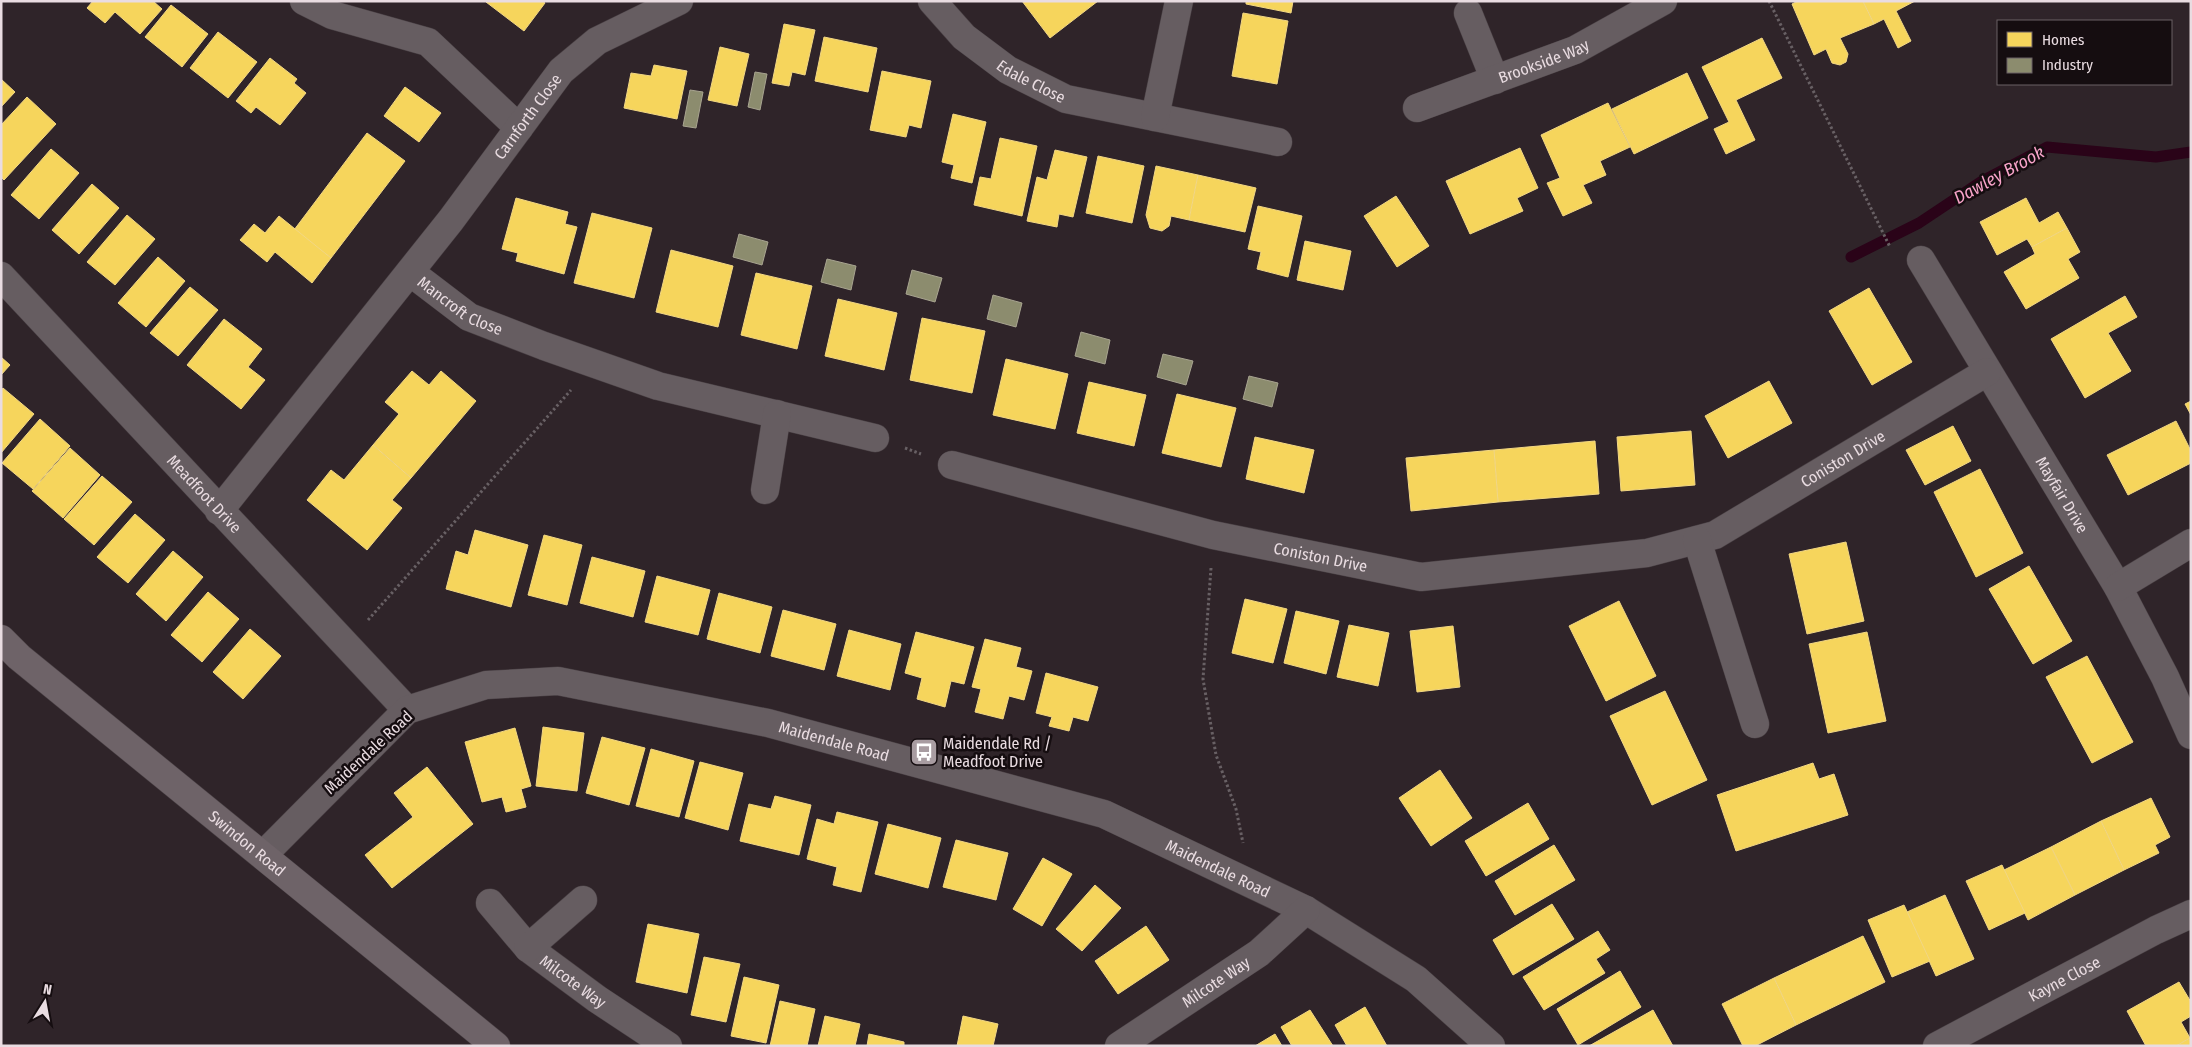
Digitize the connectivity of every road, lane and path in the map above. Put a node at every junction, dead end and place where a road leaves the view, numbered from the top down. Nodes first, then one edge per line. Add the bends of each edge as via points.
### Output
1 (304, 1) edge
2 (679, 1) edge
3 (932, 1) edge
4 (1179, 1) edge
5 (1663, 1) edge
6 (1769, 1) edge
7 (1468, 13) dead end
8 (1495, 80) junction
9 (1417, 108) dead end
10 (1155, 117) junction
11 (519, 128) junction
12 (1278, 142) dead end
13 (1891, 249) dead end
14 (1921, 260) dead end
15 (410, 272) junction
16 (1, 276) edge
17 (595, 364) junction
18 (1987, 372) junction
19 (777, 414) junction
20 (875, 438) joint
21 (952, 465) joint
22 (765, 490) dead end
23 (219, 511) junction
24 (1213, 535) junction
25 (1697, 540) junction
26 (2191, 543) edge
27 (2118, 587) junction
28 (1, 639) edge
29 (346, 645) junction
30 (407, 710) junction
31 (1755, 724) dead end
32 (2191, 735) edge
33 (263, 855) junction
34 (1246, 882) junction
35 (583, 900) dead end
36 (490, 904) dead end
37 (1306, 910) junction
38 (2191, 914) edge
39 (528, 948) junction
40 (496, 1046) edge
41 (668, 1046) edge
42 (1119, 1046) edge
43 (1491, 1046) edge
44 (1937, 1046) edge

1 - 11 street via 332,15 428,42
2 - 11 street, Carnforth Close via 597,42 561,71
3 - 10 street, Edale Close via 964,37 1017,74 1066,100
4 - 10 street
5 - 8 street, Brookside Way via 1575,50
6 - 13 path
7 - 8 street
8 - 9 street, Brookside Way
10 - 12 street, Edale Close
11 - 15 street, Carnforth Close
14 - 18 street, Mayfair Drive
15 - 17 street, Mancroft Close via 469,317
15 - 23 street, Mancroft Close
16 - 23 street, Meadfoot Drive
17 - 19 street, Mancroft Close via 658,386
17 - 29 path
18 - 25 street, Coniston Drive via 1715,535
18 - 27 street, Mayfair Drive
19 - 20 street, Mancroft Close
19 - 22 street
20 - 21 path
21 - 24 street, Coniston Drive
23 - 29 street, Meadfoot Drive
24 - 25 street, Coniston Drive via 1421,577 1647,553
24 - 34 path via 1203,679 1216,755 1242,835
25 - 31 street
26 - 27 street
27 - 32 street, Mayfair Drive
28 - 33 main road, Swindon Road
29 - 30 street, Meadfoot Drive
30 - 33 street, Maidendale Road
30 - 34 street, Maidendale Road via 486,685 558,681 768,723 1104,814
33 - 40 main road, Swindon Road
34 - 37 street, Maidendale Road
35 - 39 street
36 - 39 street, Milcote Way
37 - 42 street, Milcote Way via 1259,953
37 - 43 street, Maidendale Road via 1416,979
38 - 44 street, Kayne Close
39 - 41 street, Milcote Way

